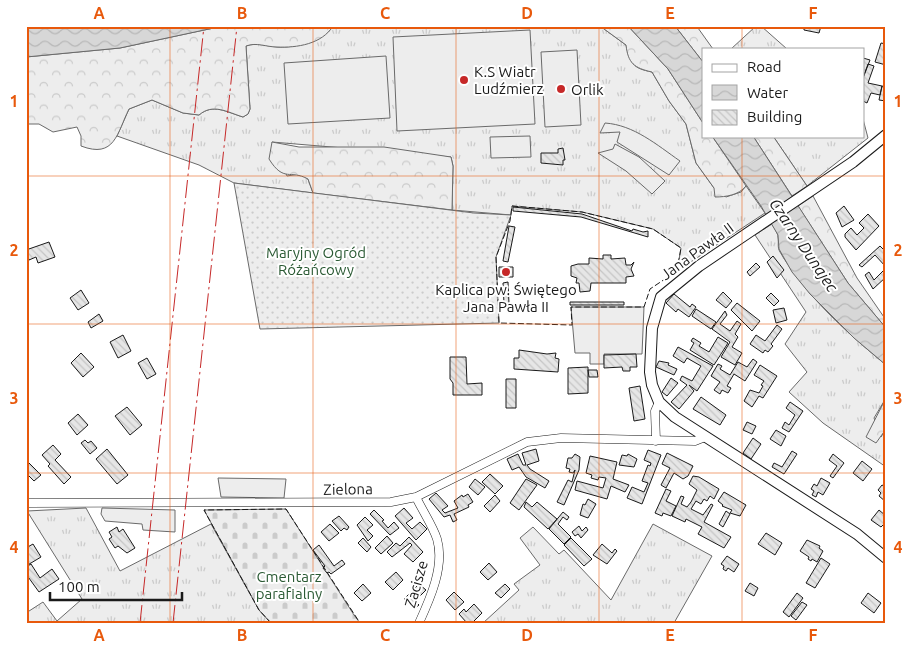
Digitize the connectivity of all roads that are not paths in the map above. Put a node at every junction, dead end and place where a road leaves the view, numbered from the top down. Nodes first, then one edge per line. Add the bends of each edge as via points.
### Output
1 (886, 135) edge
2 (659, 402) junction
3 (705, 437) junction
4 (656, 441) junction
5 (416, 497) junction
6 (26, 503) edge
7 (886, 558) edge
8 (419, 623) edge

1 - 2 street, Jana Pawła II via 869,151 673,286 658,303 652,328 650,372
2 - 3 street, Jana Pawła II
2 - 4 street
3 - 4 street, Zielona via 695,442
3 - 7 street, Jana Pawła II via 857,534
4 - 5 street, Zielona via 561,438 527,442
5 - 6 street, Zielona via 349,504
5 - 8 street, Zacisze via 437,539 438,562 429,600

